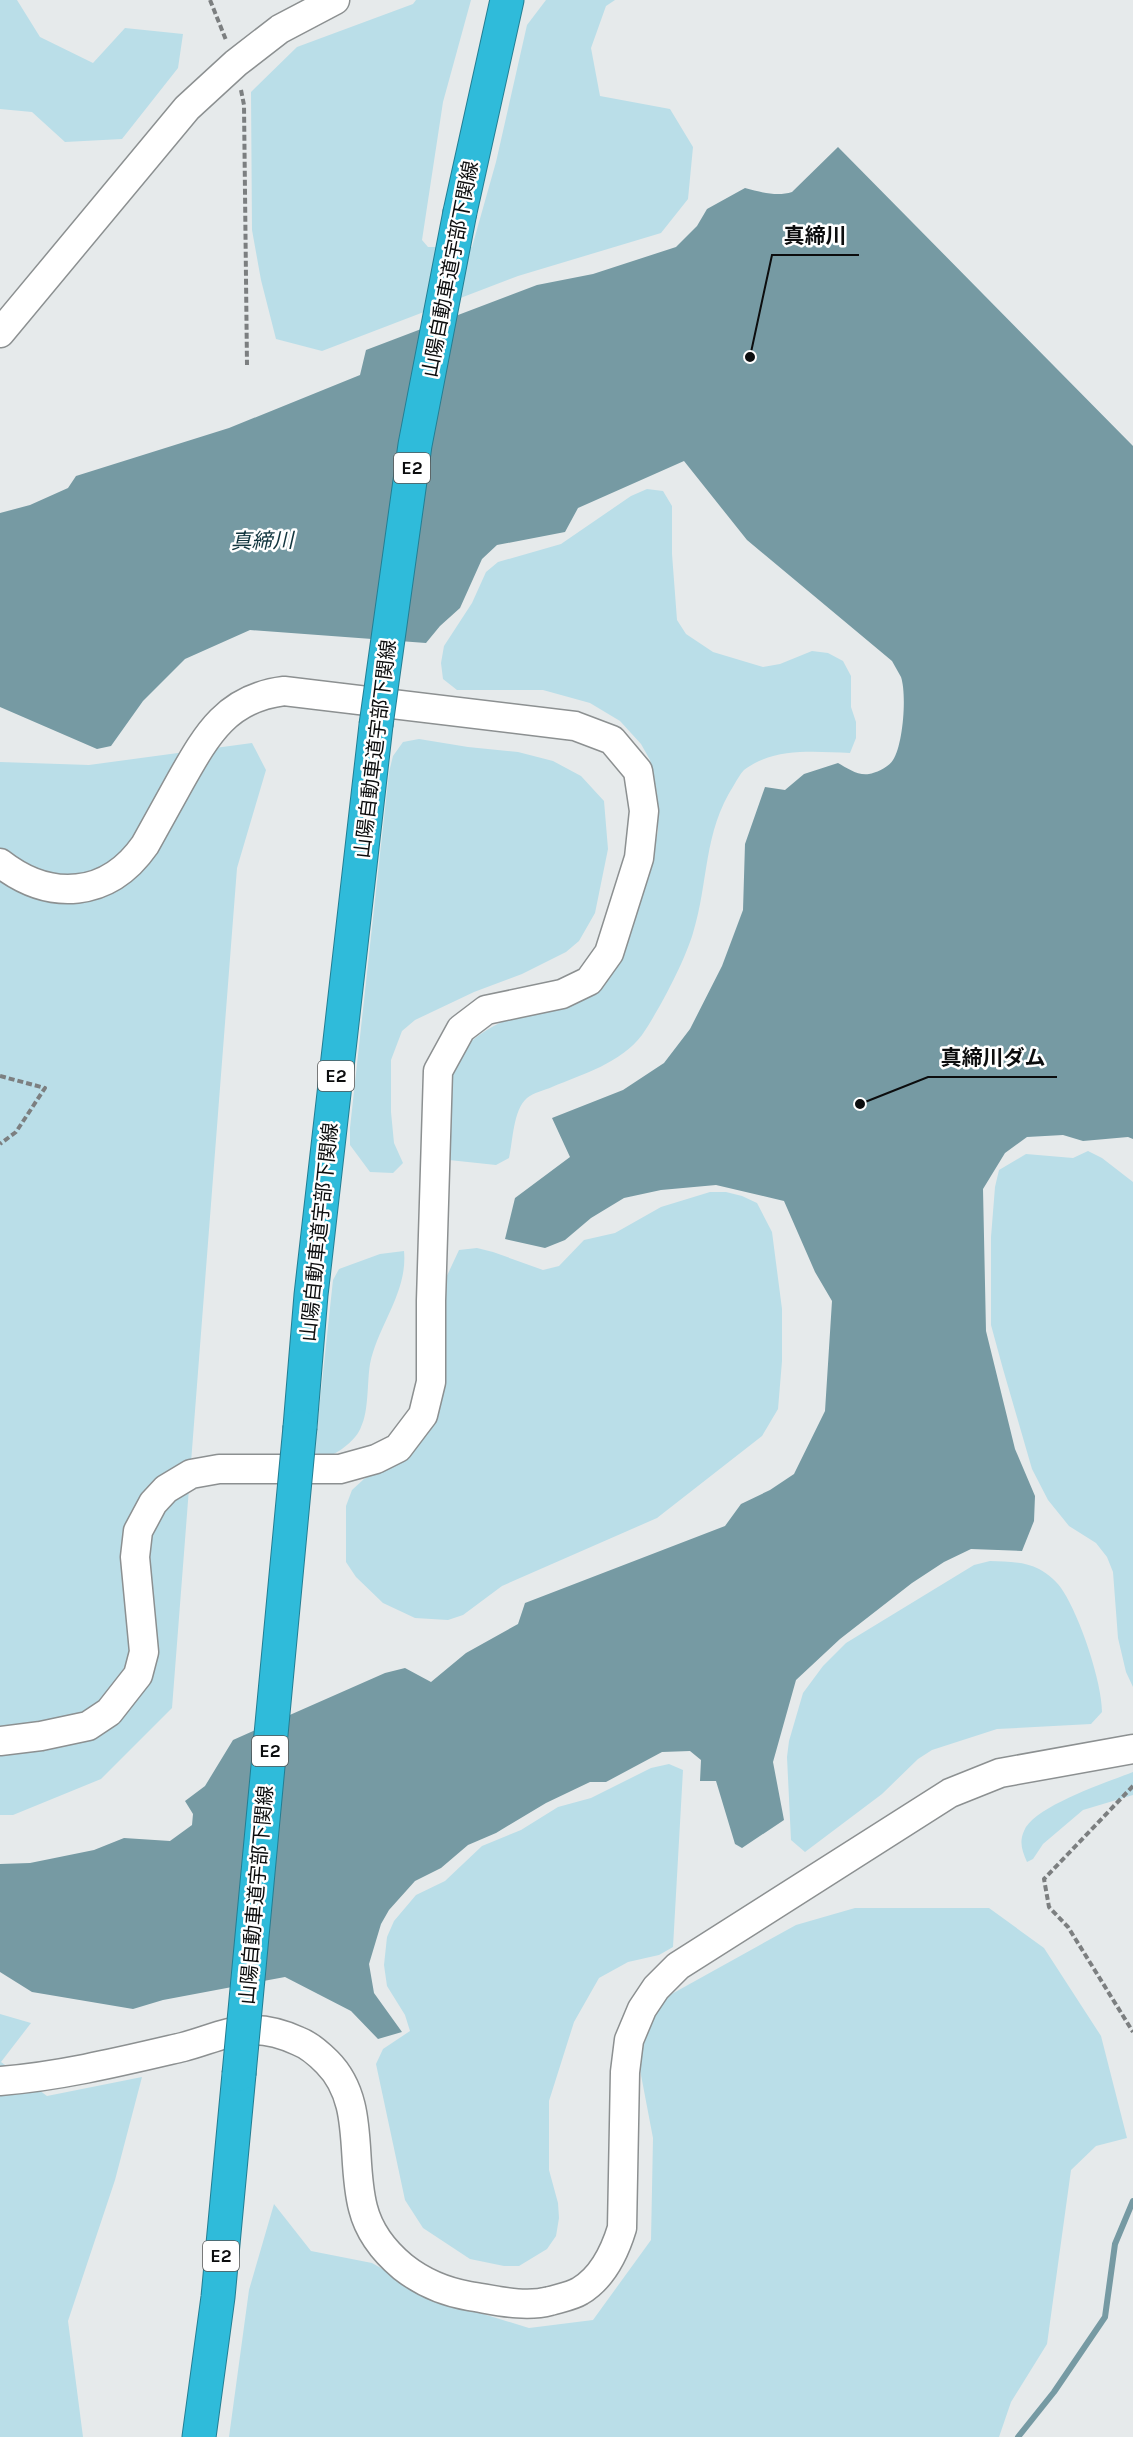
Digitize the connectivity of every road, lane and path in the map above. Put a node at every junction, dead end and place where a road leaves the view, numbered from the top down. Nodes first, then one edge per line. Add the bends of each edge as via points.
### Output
1 (210, 0) edge
2 (335, 0) edge
3 (507, 0) edge
4 (236, 63) junction
5 (0, 333) edge
6 (247, 365) dead end
7 (0, 862) edge
8 (0, 1076) edge
9 (0, 1144) edge
10 (0, 1741) edge
11 (1133, 1749) edge
12 (1133, 1786) edge
13 (1133, 2032) edge
14 (0, 2081) edge
15 (199, 2437) edge

1 - 4 path
2 - 4 street via 280,29
3 - 15 highway, 山陽自動車道宇部下関線 / E2, bridge via 460,212 415,445 376,725 311,1295 218,2297
4 - 5 street via 188,108
4 - 6 path via 244,105
7 - 10 street via 15,874 51,888 87,887 111,877 146,845 214,727 232,710 269,693 575,726 612,740 638,771 644,811 639,858 609,953 589,981 562,994 486,1010 461,1029 438,1071 431,1382 423,1415 398,1448 376,1459 340,1469 219,1468 191,1474 166,1489 153,1503 138,1531 135,1557 144,1652 138,1675 109,1712 88,1726
8 - 9 path via 45,1088 16,1132
11 - 14 street via 1000,1773 950,1793 678,1966 642,2009 629,2040 622,2228 615,2251 581,2291 542,2303 463,2295 414,2276 391,2257 374,2235 363,2211 355,2123 348,2095 337,2072 299,2041 256,2030 232,2032 132,2059
12 - 13 path via 1044,1879 1049,1907 1068,1927

